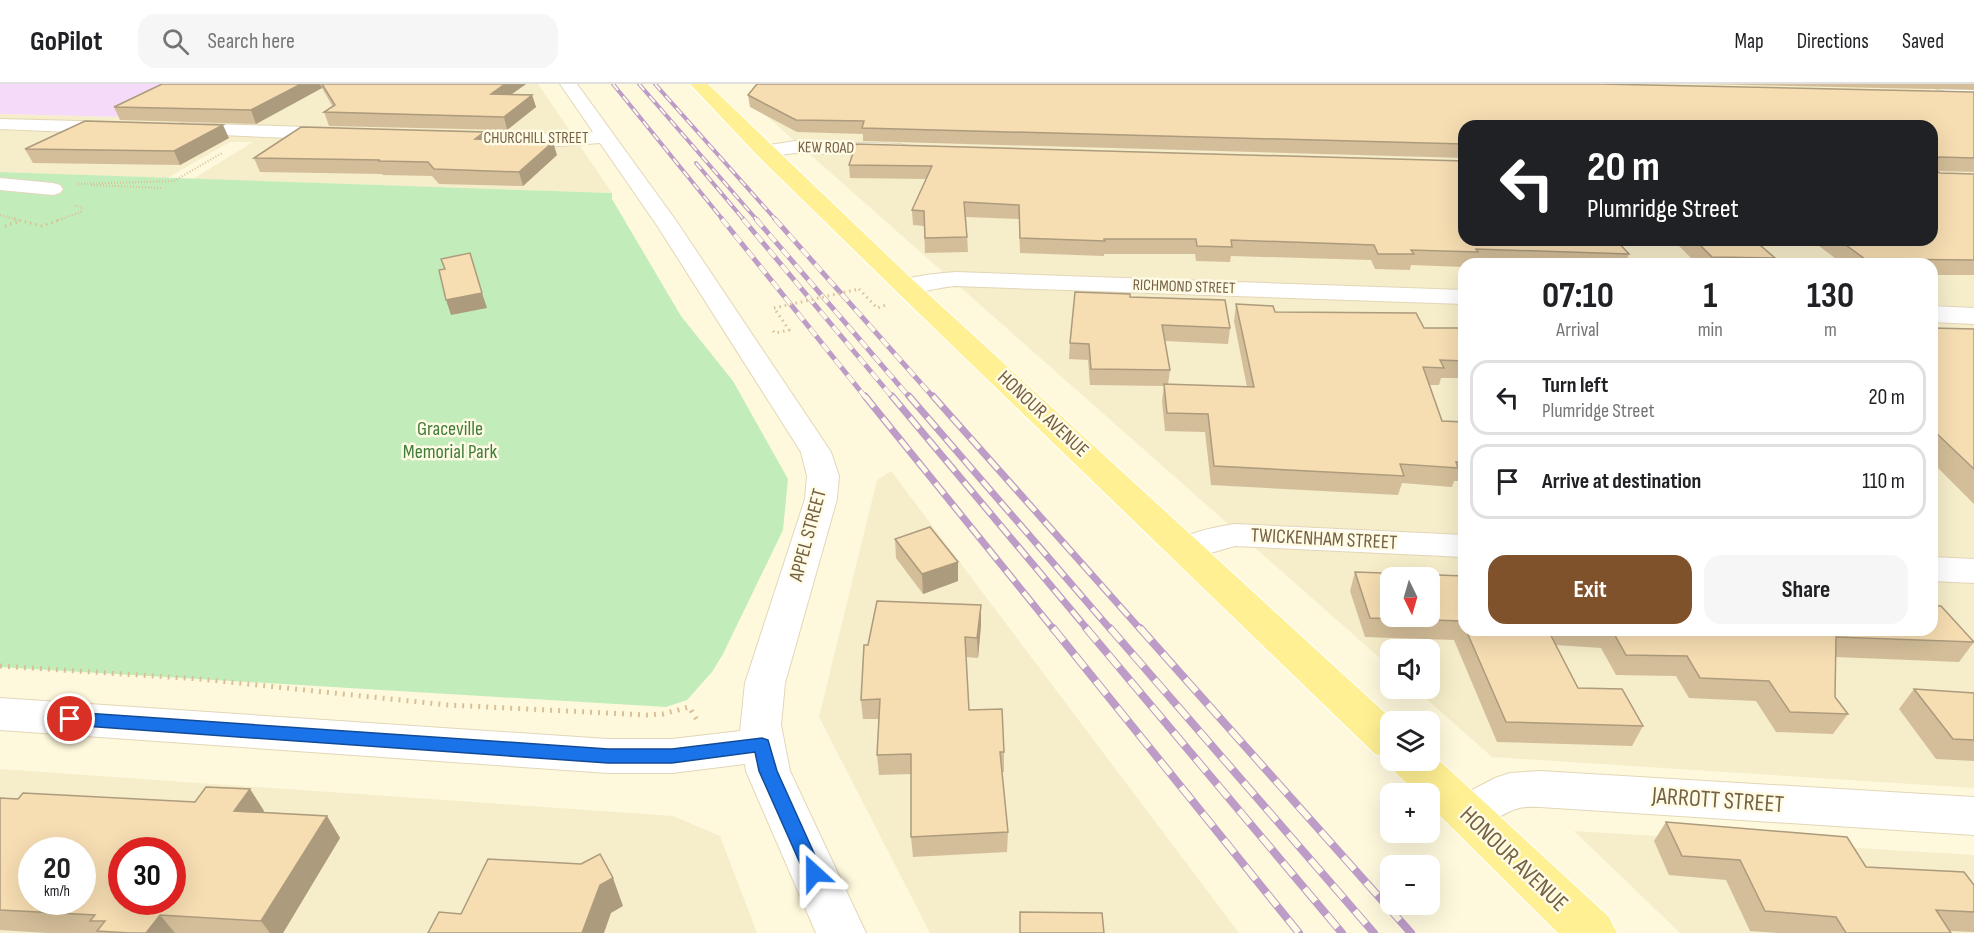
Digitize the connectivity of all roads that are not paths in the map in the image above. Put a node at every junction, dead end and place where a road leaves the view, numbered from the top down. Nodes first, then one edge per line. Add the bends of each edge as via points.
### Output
1 (568, 84) edge
2 (698, 84) edge
3 (1940, 84) edge
4 (1974, 95) edge
5 (1924, 98) edge
6 (0, 124) edge
7 (141, 128) edge
8 (165, 129) edge
9 (351, 134) edge
10 (421, 136) edge
11 (605, 137) junction
12 (919, 150) edge
13 (764, 151) junction
14 (0, 184) edge
15 (52, 189) road end
16 (905, 286) junction
17 (1458, 297) edge
18 (1938, 314) edge
19 (1974, 316) edge
20 (1458, 546) edge
21 (1186, 549) junction
22 (1938, 568) edge
23 (1974, 571) edge
24 (0, 714) edge
25 (1380, 733) edge
26 (762, 745) junction
27 (1422, 771) edge
28 (1467, 814) junction
29 (1974, 816) edge
30 (841, 933) edge
31 (1592, 933) edge

1 - 11 street, APPEL STREET
2 - 13 main road, HONOUR AVENUE
3 - 4 street
4 - 5 street
6 - 7 street
8 - 9 street
10 - 11 street, CHURCHILL STREET via 560,140
11 - 26 street, APPEL STREET via 782,397 821,465 821,499 765,683
12 - 13 street, KEW ROAD via 795,147
13 - 16 main road, HONOUR AVENUE
14 - 15 street
16 - 17 street, RICHMOND STREET via 956,279
16 - 21 main road, HONOUR AVENUE
18 - 19 street
20 - 21 street, TWICKENHAM STREET via 1235,535
21 - 25 main road, HONOUR AVENUE
22 - 23 street
24 - 26 street via 608,756 672,756
26 - 30 street, APPEL STREET via 768,771
27 - 28 main road, HONOUR AVENUE
28 - 29 street, JARROTT STREET via 1510,791 1540,789
28 - 31 main road, HONOUR AVENUE

